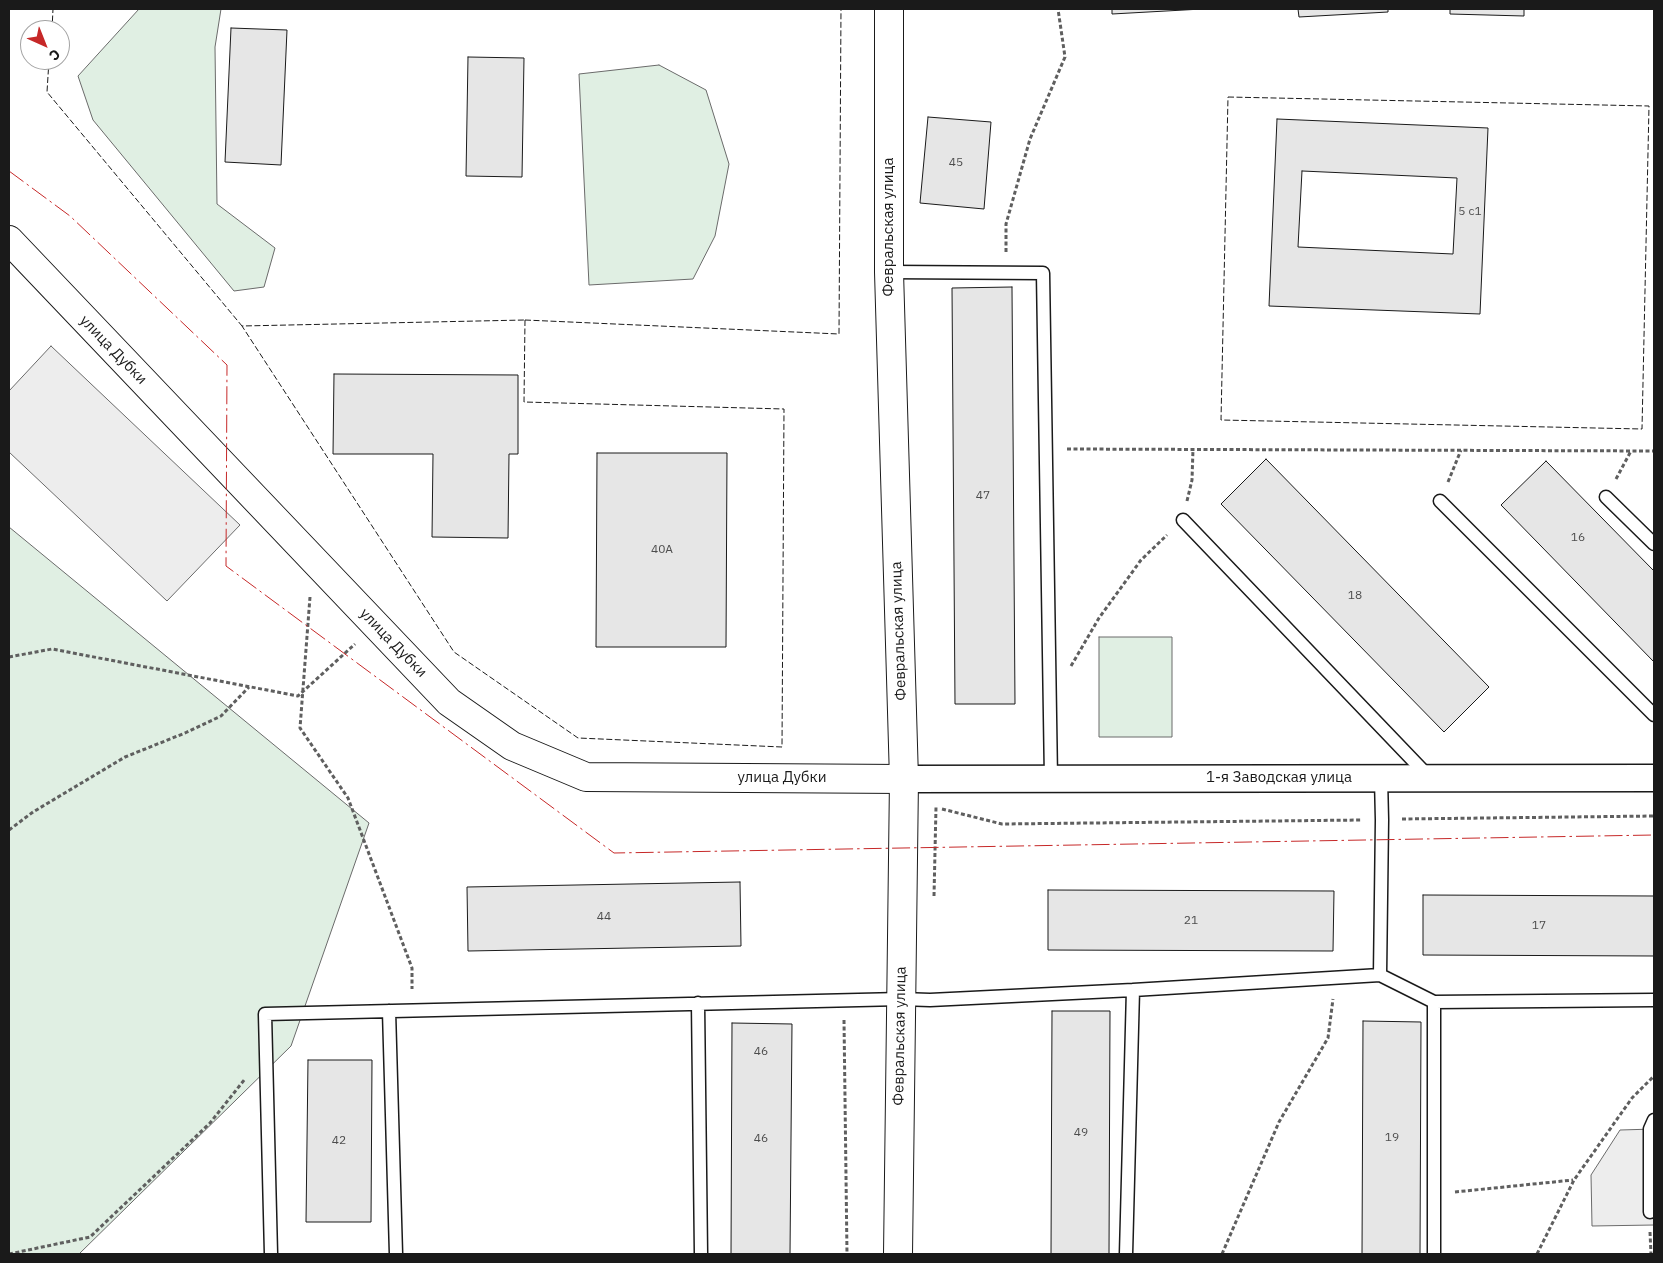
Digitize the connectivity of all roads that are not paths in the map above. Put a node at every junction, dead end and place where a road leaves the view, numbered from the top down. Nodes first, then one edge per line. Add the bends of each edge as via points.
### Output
1 (889, 9) edge
2 (9, 240) edge
3 (889, 272) junction
4 (1606, 497) road end
5 (1440, 500) road end
6 (1183, 520) road end
7 (1654, 544) edge
8 (1654, 715) edge
9 (1380, 778) junction
10 (1429, 778) junction
11 (1654, 778) edge
12 (904, 779) junction
13 (1051, 779) junction
14 (1380, 975) junction
15 (1133, 990) junction
16 (901, 999) junction
17 (1654, 1000) edge
18 (1434, 1002) junction
19 (698, 1003) junction
20 (389, 1011) junction
21 (1654, 1120) edge
22 (1650, 1212) dead end
23 (271, 1254) edge
24 (396, 1254) edge
25 (701, 1254) edge
26 (898, 1254) edge
27 (1126, 1254) edge
28 (1434, 1254) edge

1 - 3 main road, Февральская улица
2 - 12 main road, улица Дубки via 449,702 512,746 586,777
3 - 12 main road, Февральская улица
3 - 13 lane via 1043,273
4 - 7 lane
5 - 8 lane
6 - 10 lane
9 - 10 street, 1-я Заводская улица
9 - 13 street, 1-я Заводская улица
9 - 14 lane
10 - 11 street, 1-я Заводская улица
12 - 13 street, 1-я Заводская улица
12 - 16 main road, Февральская улица
14 - 15 lane
14 - 18 lane
15 - 16 lane
15 - 27 lane
16 - 19 lane
16 - 26 main road, Февральская улица
17 - 18 lane
18 - 28 lane
19 - 20 lane
19 - 25 lane
20 - 23 lane via 265,1014
20 - 24 lane
21 - 22 lane via 1650,1129

